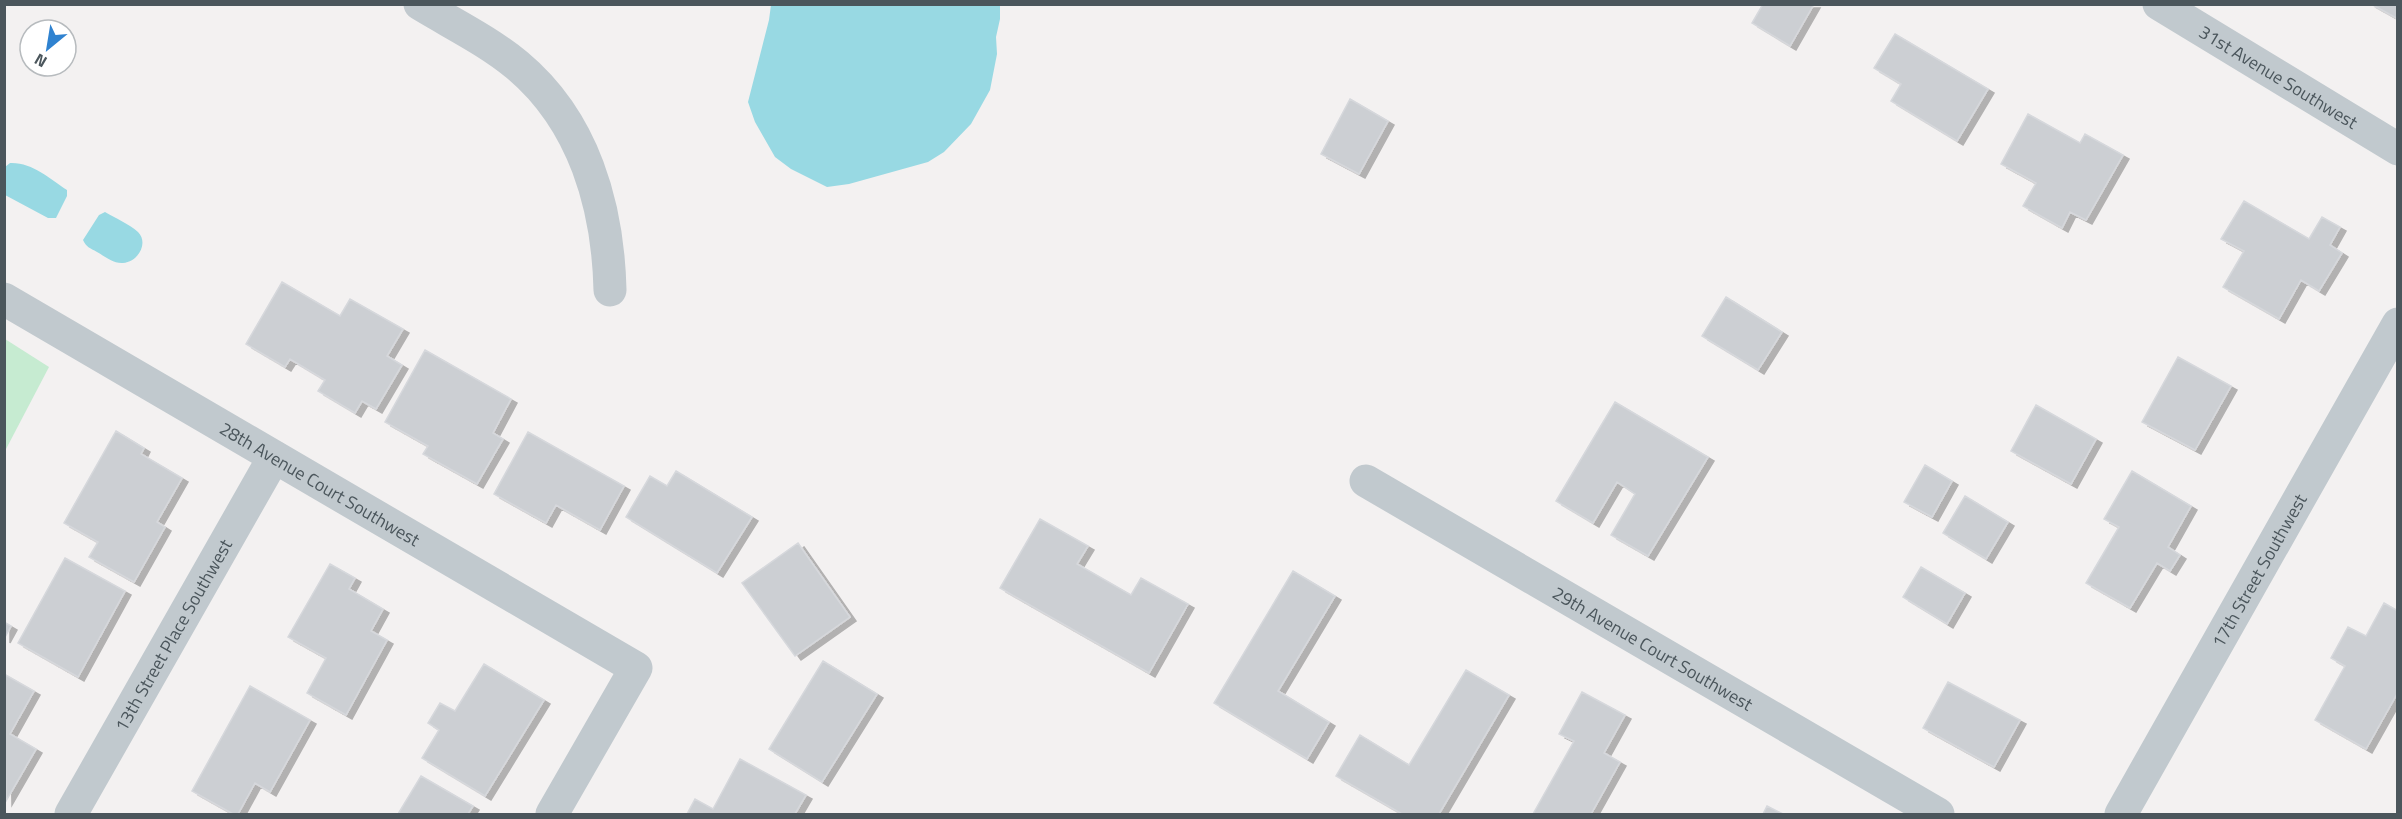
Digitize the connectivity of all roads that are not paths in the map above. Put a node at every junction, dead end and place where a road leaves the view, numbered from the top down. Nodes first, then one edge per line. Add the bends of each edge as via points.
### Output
1 (420, 4) edge
2 (2159, 4) edge
3 (2209, 16) edge
4 (2397, 149) edge
5 (610, 290) dead end
6 (4, 299) edge
7 (2397, 324) edge
8 (274, 457) junction
9 (1366, 481) dead end
10 (71, 814) edge
11 (552, 814) edge
12 (1938, 814) edge
13 (2121, 814) edge

1 - 5 street via 517,66 558,111 597,190 606,234
2 - 3 street, 31st Avenue Southwest
3 - 4 street, 31st Avenue Southwest
6 - 8 street, 28th Avenue Court Southwest
7 - 13 street, 17th Street Southwest
8 - 10 street, 13th Street Place Southwest
8 - 11 street, 28th Avenue Court Southwest via 636,668
9 - 12 street, 29th Avenue Court Southwest

